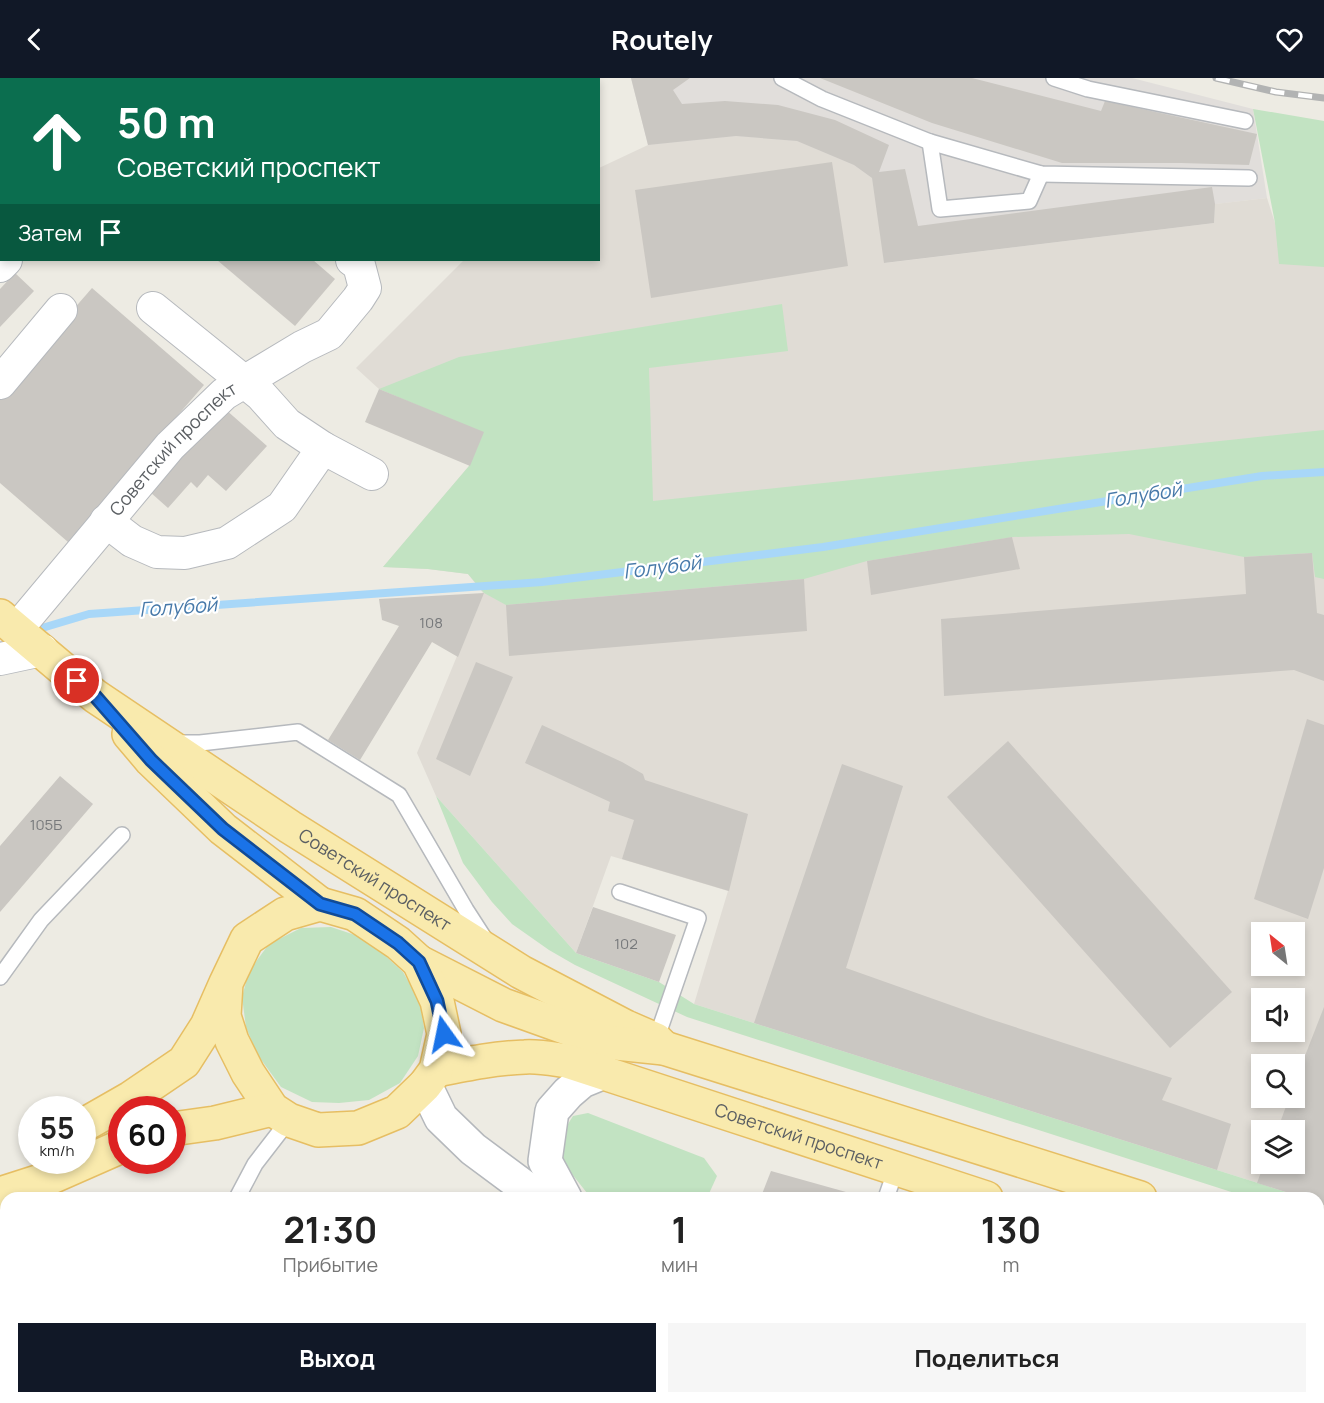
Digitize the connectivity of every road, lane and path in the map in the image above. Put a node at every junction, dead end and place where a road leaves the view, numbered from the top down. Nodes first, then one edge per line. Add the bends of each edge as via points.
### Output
1 (782, 78) edge
2 (1054, 78) edge
3 (1245, 121) dead end
4 (930, 142) junction
5 (1041, 174) junction
6 (1249, 178) dead end
7 (353, 261) edge
8 (153, 308) dead end
9 (61, 310) dead end
10 (244, 382) junction
11 (0, 383) edge
12 (323, 448) junction
13 (372, 474) dead end
14 (106, 521) junction
15 (19, 632) edge
16 (0, 659) edge
17 (95, 696) junction
18 (165, 743) junction
19 (122, 834) dead end
20 (620, 892) dead end
21 (320, 904) junction
22 (496, 956) junction
23 (419, 962) junction
24 (0, 976) edge
25 (225, 983) junction
26 (660, 1044) junction
27 (604, 1072) junction
28 (430, 1078) junction
29 (281, 1114) junction
30 (96, 1118) edge
31 (186, 1127) edge
32 (108, 1152) edge
33 (18, 1174) edge
34 (891, 1184) edge
35 (0, 1188) edge
36 (6, 1192) edge
37 (240, 1192) edge
38 (531, 1192) edge
39 (562, 1192) edge
40 (945, 1192) edge
41 (1121, 1192) edge

1 - 4 lane via 822,99
2 - 3 lane via 1088,89
4 - 5 lane
4 - 5 lane via 940,209 1029,201
5 - 6 lane
7 - 10 street, Советский проспект via 359,265 365,288 329,334
8 - 10 street, Советский проспект
9 - 11 street
10 - 12 street, Советский проспект via 261,394 287,424
10 - 14 street, Советский проспект via 224,394 170,446
12 - 13 street, Советский проспект
12 - 14 street, Советский проспект via 282,507 227,543 185,553 157,552 132,541
14 - 15 street, Советский проспект
15 - 16 street
15 - 17 main road, Советский проспект
17 - 18 main road, Советский проспект
17 - 21 main road, Советский проспект via 151,760 223,829
18 - 22 main road, Советский проспект
18 - 22 lane via 298,732 399,795
19 - 24 lane via 41,920
20 - 26 lane via 698,918
21 - 23 main road via 355,914
21 - 25 main road via 285,914 246,939
22 - 26 main road, Советский проспект
23 - 26 main road, Советский проспект via 503,1005 606,1042
23 - 28 main road via 437,1001 444,1034
25 - 29 main road via 224,1016 232,1041 248,1073
25 - 30 main road via 207,1026 184,1062
26 - 41 main road, Советский проспект
27 - 28 main road, Советский проспект via 567,1060 528,1057 489,1060
27 - 34 main road, Советский проспект
27 - 39 main road via 582,1081 552,1111 545,1161
28 - 29 main road via 397,1112 358,1128 318,1130
28 - 38 main road via 441,1118 473,1149
29 - 31 main road
29 - 37 lane
32 - 36 main road
33 - 35 main road
34 - 40 main road, Советский проспект

